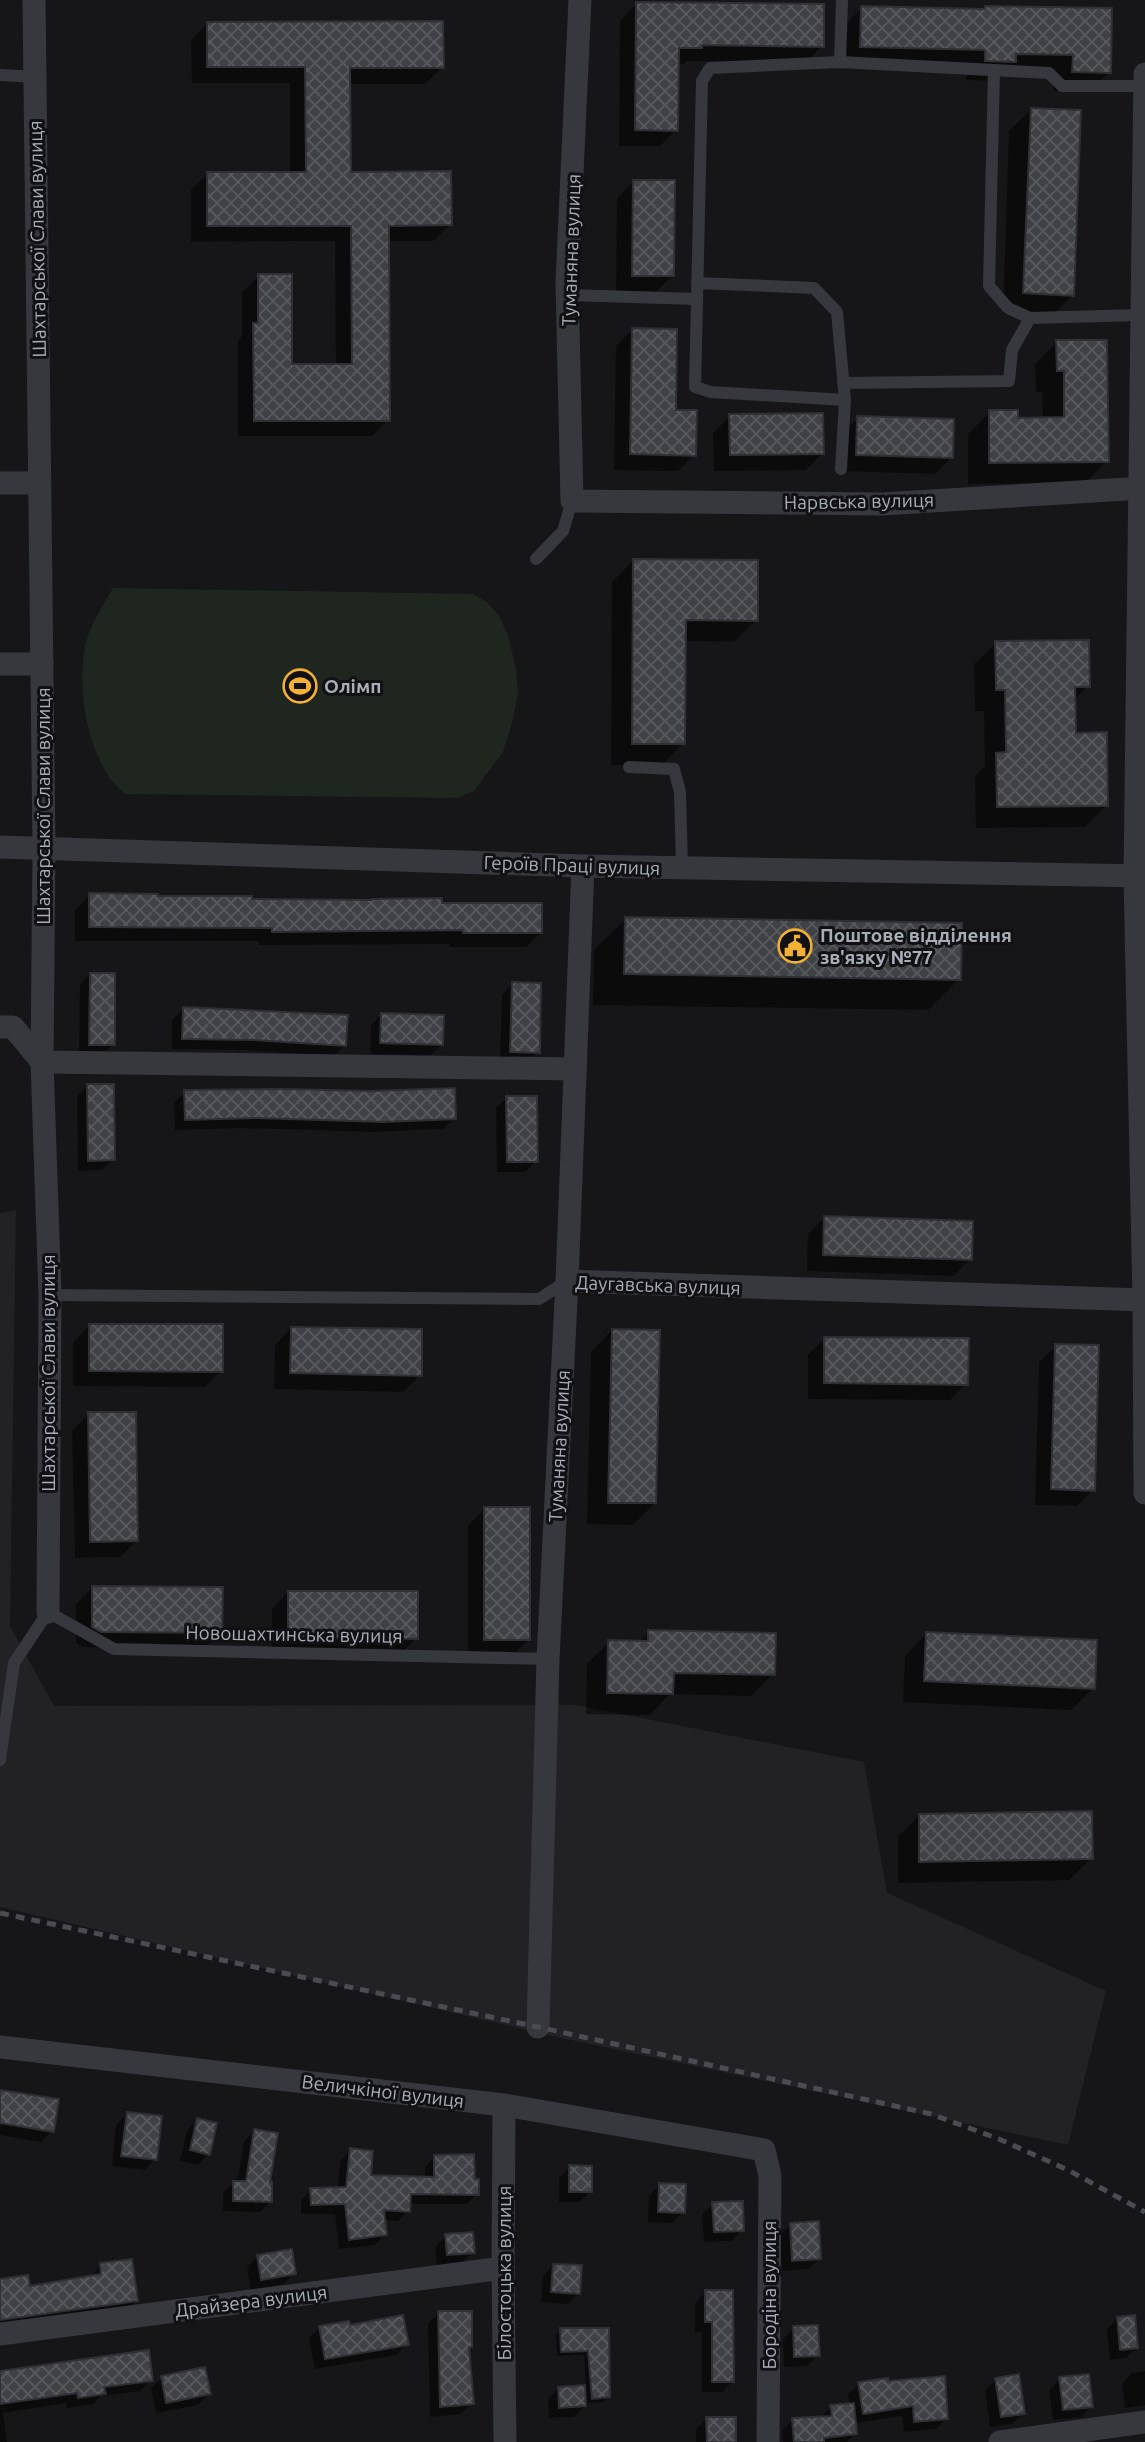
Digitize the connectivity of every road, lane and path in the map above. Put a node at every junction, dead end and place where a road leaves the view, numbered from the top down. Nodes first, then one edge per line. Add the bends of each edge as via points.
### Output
1 (34, 0) edge
2 (580, 0) edge
3 (842, 0) edge
4 (840, 62) junction
5 (994, 70) junction
6 (1145, 74) edge
7 (0, 75) edge
8 (35, 77) junction
9 (1145, 86) edge
10 (697, 283) junction
11 (568, 295) junction
12 (697, 299) junction
13 (1142, 315) junction
14 (1030, 317) junction
15 (843, 383) junction
16 (845, 400) junction
17 (841, 469) dead end
18 (0, 483) edge
19 (40, 483) junction
20 (1143, 488) edge
21 (572, 501) junction
22 (536, 559) dead end
23 (0, 664) edge
24 (42, 664) junction
25 (629, 767) dead end
26 (0, 847) edge
27 (44, 847) junction
28 (583, 866) junction
29 (682, 868) junction
30 (1140, 876) edge
31 (0, 1027) edge
32 (43, 1062) junction
33 (576, 1069) junction
34 (567, 1281) junction
35 (50, 1295) junction
36 (1145, 1300) edge
37 (1145, 1493) edge
38 (48, 1612) junction
39 (548, 1659) junction
40 (0, 1760) edge
41 (538, 2026) dead end
42 (0, 2047) edge
43 (505, 2105) junction
44 (764, 2150) joint
45 (503, 2268) junction
46 (0, 2334) edge
47 (1145, 2422) edge
48 (505, 2442) edge
49 (768, 2442) edge
50 (1000, 2442) edge

1 - 8 street, Шахтарської Слави вулиця
2 - 11 street, Туманяна вулиця
3 - 4 lane
4 - 5 lane
4 - 10 lane via 710,68 702,81
5 - 9 lane via 1049,72 1062,86
5 - 14 lane via 989,286 1008,308
6 - 9 street
7 - 8 lane
8 - 19 street, Шахтарської Слави вулиця
9 - 13 street
10 - 12 lane
10 - 15 lane via 814,288 837,312
11 - 12 lane
11 - 21 street, Туманяна вулиця
12 - 16 lane via 695,387 711,392
13 - 14 lane
13 - 20 street
14 - 15 lane via 1012,350 1009,381
15 - 16 lane
16 - 17 lane
18 - 19 street
19 - 24 street, Шахтарської Слави вулиця
20 - 21 street, Нарвська вулиця via 882,504
20 - 30 street
21 - 22 lane via 563,531
23 - 24 street
24 - 27 street, Шахтарської Слави вулиця
25 - 29 lane via 674,769 680,792
26 - 27 street, Героїв Праці вулиця
27 - 28 street, Героїв Праці вулиця
27 - 32 street, Шахтарської Слави вулиця
28 - 29 street, Героїв Праці вулиця
28 - 33 street, Туманяна вулиця
29 - 30 street, Героїв Праці вулиця
30 - 36 street
31 - 32 street via 13,1027
32 - 33 street
32 - 35 street, Шахтарської Слави вулиця
33 - 34 street, Туманяна вулиця
34 - 35 lane, Даугавська вулиця via 539,1300
34 - 36 street, Даугавська вулиця
34 - 39 street, Туманяна вулиця
35 - 38 street, Шахтарської Слави вулиця
36 - 37 street
38 - 39 lane, Новошахтинська вулиця via 114,1649
38 - 40 lane via 14,1663
39 - 41 street, Туманяна вулиця
42 - 43 street, Величкіної вулиця
43 - 44 street, Величкіної вулиця
43 - 45 street, Білостоцька вулиця
44 - 49 street, Бородіна вулиця via 770,2176
45 - 46 street, Драйзера вулиця
45 - 48 street, Білостоцька вулиця
47 - 50 street

